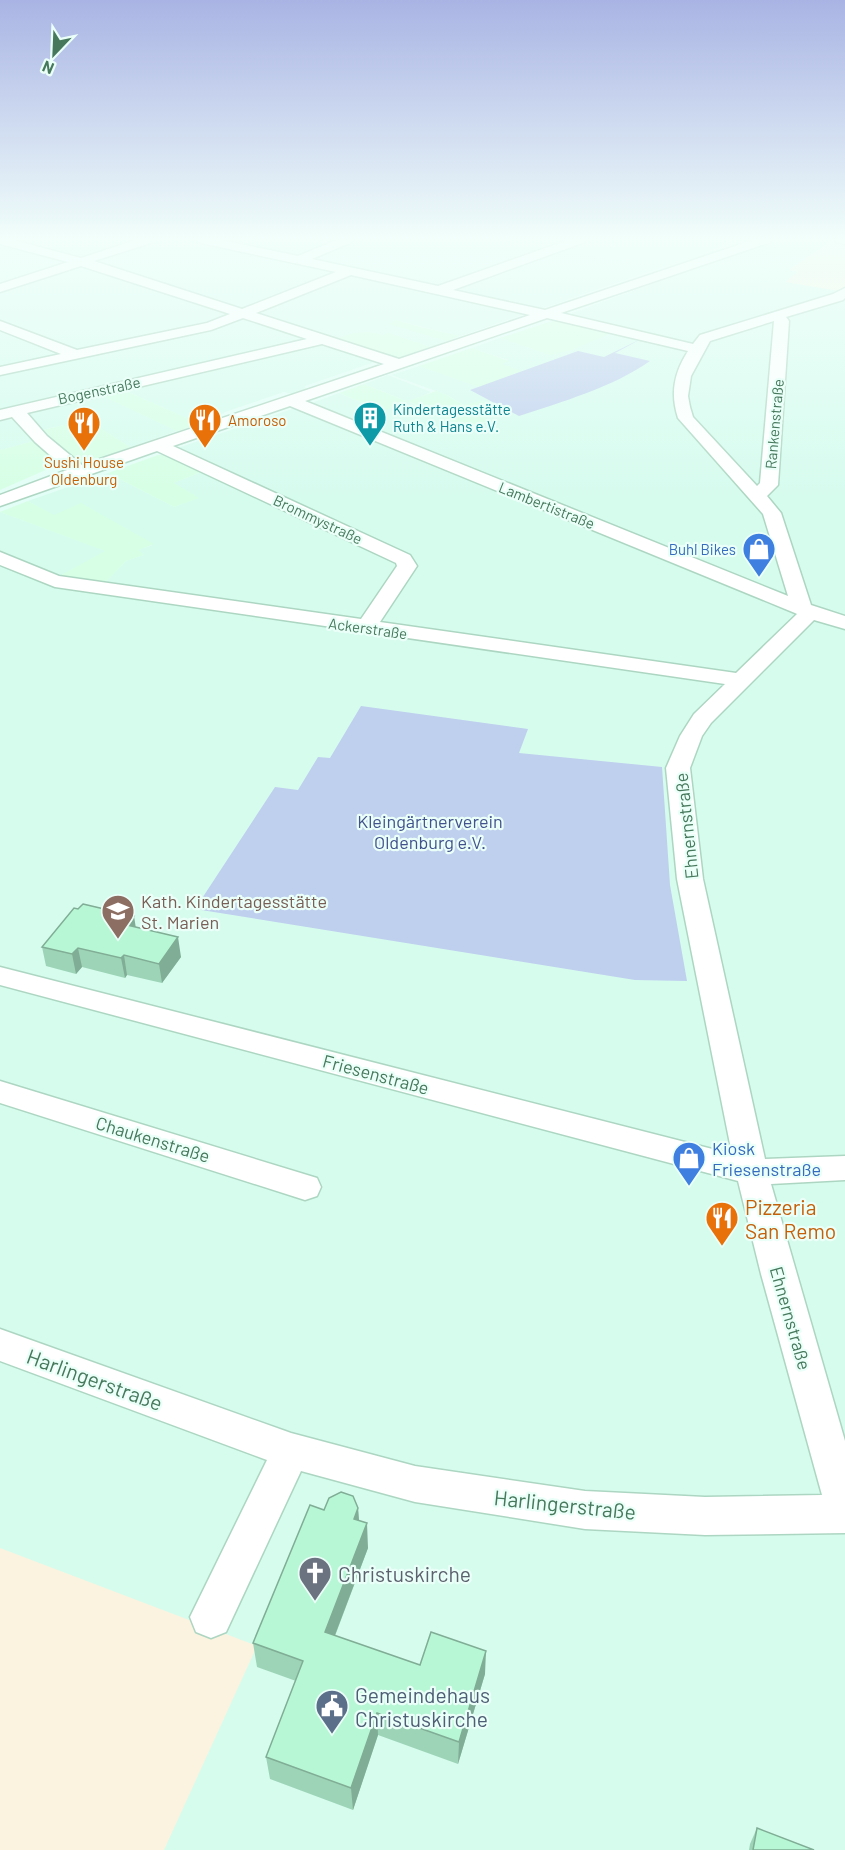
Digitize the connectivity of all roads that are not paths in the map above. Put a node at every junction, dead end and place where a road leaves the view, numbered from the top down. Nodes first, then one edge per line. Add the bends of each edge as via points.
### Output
1 (0, 325) edge
2 (213, 325) edge
3 (282, 325) edge
4 (514, 325) edge
5 (595, 325) edge
6 (742, 325) edge
7 (782, 325) edge
8 (324, 339) junction
9 (696, 349) junction
10 (77, 355) junction
11 (400, 364) junction
12 (0, 370) edge
13 (292, 401) junction
14 (7, 413) edge
15 (159, 445) junction
16 (80, 472) junction
17 (758, 495) junction
18 (0, 501) edge
19 (0, 558) edge
20 (806, 611) junction
21 (845, 623) edge
22 (366, 627) junction
23 (741, 680) junction
24 (0, 976) edge
25 (0, 1092) edge
26 (845, 1168) edge
27 (752, 1172) junction
28 (305, 1187) dead end
29 (0, 1345) edge
30 (291, 1451) junction
31 (845, 1508) edge
32 (845, 1514) edge
33 (211, 1617) dead end

1 - 10 street
2 - 10 street
3 - 8 street
4 - 11 street
5 - 9 street
6 - 9 street via 710,335
7 - 17 street, Rankenstraße via 769,485
8 - 11 street
8 - 14 street, Bogenstraße
9 - 17 street via 678,392 681,406 722,459
10 - 12 street
11 - 13 street
13 - 15 street
13 - 20 street, Lambertistraße
14 - 16 street, Bogenstraße
15 - 16 street
15 - 22 street, Brommystraße via 403,559 407,566
16 - 18 street
17 - 20 street via 772,513
19 - 22 street, Ackerstraße via 55,581
20 - 21 street, Lambertistraße
20 - 23 street, Ehnernstraße
22 - 23 street, Ackerstraße
23 - 27 street, Ehnernstraße via 702,719 690,736 678,768 690,879
24 - 27 street, Friesenstraße
25 - 28 street, Chaukenstraße
26 - 27 street, Friesenstraße
27 - 31 street, Ehnernstraße
29 - 30 street, Harlingerstraße
30 - 32 street, Harlingerstraße via 415,1484 585,1510 705,1516
30 - 33 street

